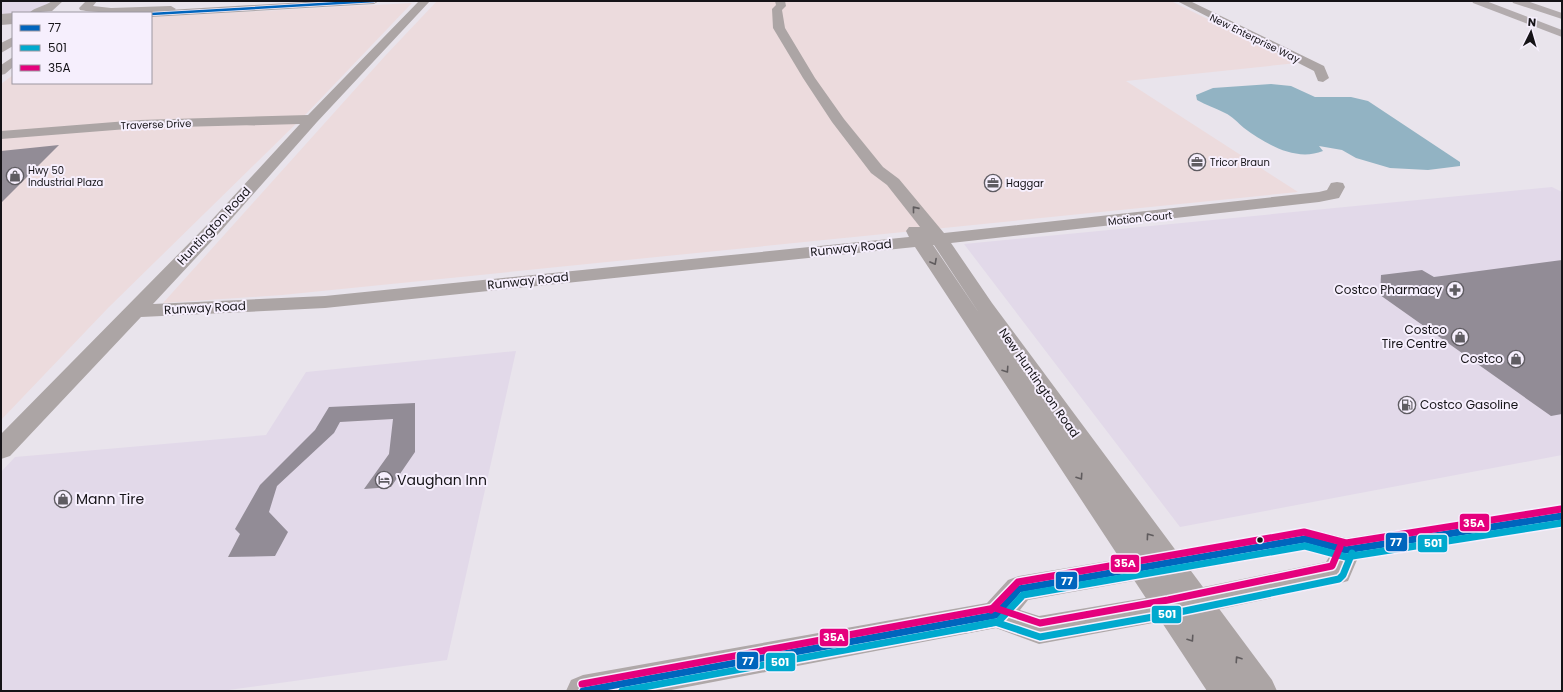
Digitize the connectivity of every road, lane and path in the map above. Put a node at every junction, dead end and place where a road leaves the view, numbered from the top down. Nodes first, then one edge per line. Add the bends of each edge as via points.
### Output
1 (58, 1) edge
2 (64, 1) edge
3 (86, 1) edge
4 (92, 1) edge
5 (374, 1) edge
6 (425, 1) edge
7 (1182, 1) edge
8 (1477, 1) edge
9 (1517, 1) edge
10 (776, 4) edge
11 (1491, 7) junction
12 (74, 11) dead end
13 (173, 11) junction
14 (38, 12) edge
15 (50, 12) edge
16 (138, 12) edge
17 (152, 14) edge
18 (12, 17) edge
19 (1562, 17) edge
20 (1, 18) edge
21 (12, 21) edge
22 (1, 23) edge
23 (12, 25) edge
24 (1562, 34) edge
25 (1562, 40) edge
26 (12, 41) edge
27 (1, 49) edge
28 (12, 62) edge
29 (1, 71) edge
30 (1323, 78) dead end
31 (312, 119) junction
32 (1, 135) edge
33 (1337, 187) dead end
34 (931, 240) junction
35 (133, 311) junction
36 (1, 450) edge
37 (1562, 516) edge
38 (1346, 550) junction
39 (1155, 566) junction
40 (1183, 604) junction
41 (996, 615) junction
42 (583, 691) edge
43 (1226, 691) edge
44 (1260, 691) edge

1 - 14 main road via 48,9
2 - 15 main road
3 - 12 main road
4 - 13 main road via 84,8 111,11
5 - 13 street
6 - 31 street, Huntington Road
7 - 30 street, New Enterprise Way via 1320,69
8 - 11 highway
9 - 19 highway
10 - 34 street, New Huntington Road via 779,28 809,78 839,122 877,170 880,184
11 - 24 highway
11 - 25 highway via 1512,19
13 - 16 street
13 - 17 main road
18 - 20 street
21 - 22 street
22 - 23 main road
26 - 27 main road
28 - 29 main road
31 - 32 street, Traverse Drive via 140,124
31 - 35 street, Huntington Road
33 - 34 street, Motion Court via 1333,194 1308,199
34 - 35 street, Runway Road via 325,302
34 - 39 street, New Huntington Road via 985,307
35 - 36 street, Huntington Road
37 - 38 main road
38 - 39 main road via 1305,539
38 - 40 main road via 1337,572
39 - 40 street, New Huntington Road
39 - 41 main road via 1019,589
40 - 41 main road via 1039,630
40 -> 43 street
44 -> 40 street
41 - 42 main road

